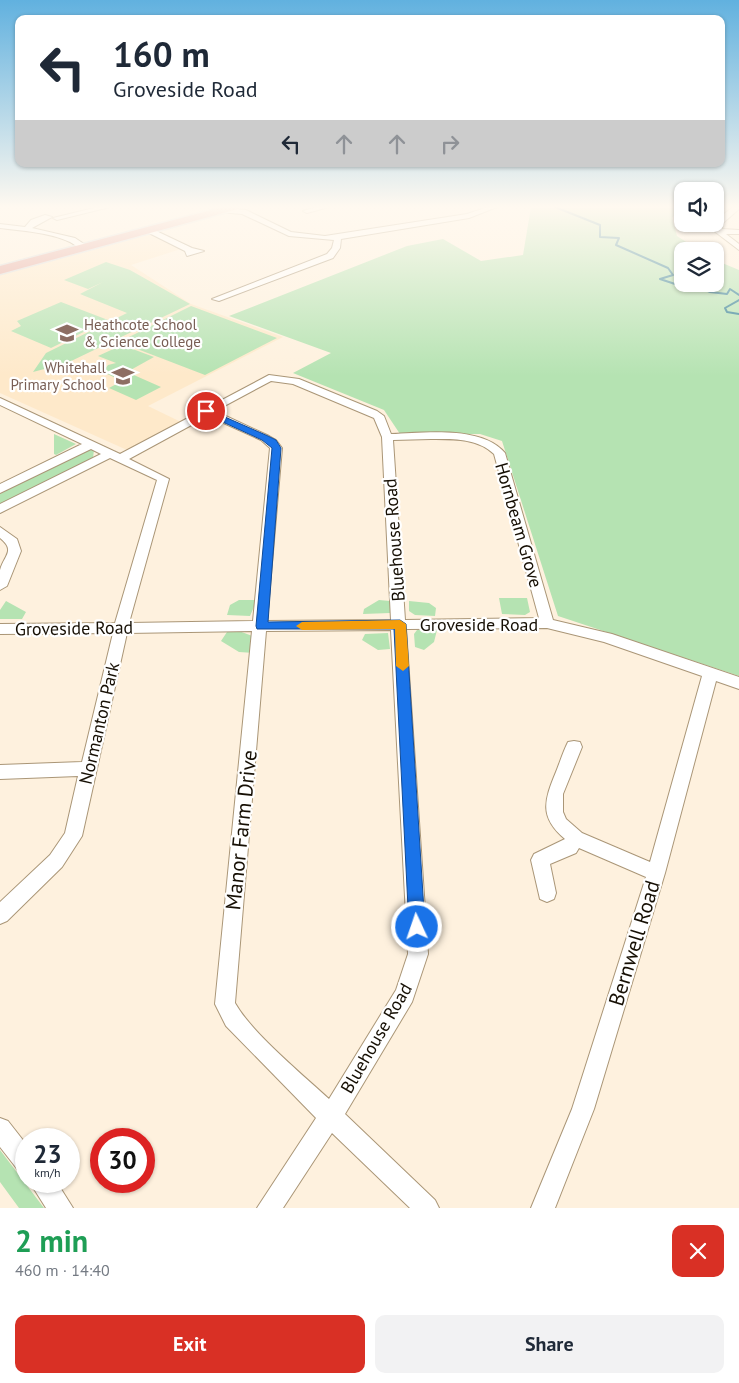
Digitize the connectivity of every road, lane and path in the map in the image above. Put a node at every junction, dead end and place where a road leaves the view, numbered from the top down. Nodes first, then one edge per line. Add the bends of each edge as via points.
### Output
1 (21, 263) edge
2 (311, 263) edge
3 (2, 268) edge
4 (216, 300) dead end
5 (0, 401) edge
6 (206, 411) junction
7 (387, 437) junction
8 (91, 444) junction
9 (116, 456) junction
10 (0, 489) edge
11 (0, 509) edge
12 (0, 531) edge
13 (0, 586) edge
14 (547, 623) junction
15 (400, 624) junction
16 (261, 626) junction
17 (122, 627) junction
18 (0, 629) edge
19 (710, 674) junction
20 (739, 683) edge
21 (574, 747) dead end
22 (88, 769) junction
23 (0, 772) edge
24 (576, 838) junction
25 (656, 874) junction
26 (547, 893) dead end
27 (0, 915) edge
28 (330, 1117) junction
29 (0, 1129) edge
30 (15, 1148) edge
31 (50, 1193) edge
32 (61, 1208) edge
33 (270, 1208) edge
34 (427, 1208) edge
35 (543, 1208) edge

1 - 3 main road
2 - 4 street
5 - 8 street, Normanton Park
6 - 7 street, Bluehouse Road via 264,379 287,379 373,412 382,421
6 - 9 street, Bluehouse Road
6 - 16 street, Manor Farm Drive via 265,438 276,448
7 - 14 street, Hornbeam Grove via 471,438 494,446 499,453
7 - 15 street, Bluehouse Road
8 - 9 street, Normanton Park
8 - 10 street
9 - 11 street
9 - 17 street, Normanton Park via 163,479
12 - 13 street via 13,542 16,551
14 - 15 street, Groveside Road
14 - 19 street, Groveside Road via 607,638
15 - 16 street, Groveside Road
15 - 28 street, Bluehouse Road via 418,954 405,995
16 - 17 street, Groveside Road
16 - 28 street, Manor Farm Drive via 225,1004 233,1019
17 - 18 street, Groveside Road
17 - 22 street, Normanton Park
19 - 20 street, Groveside Road
19 - 25 street, Bernwell Road
21 - 24 street via 555,794 554,812 560,824
22 - 23 street
22 - 27 street, Normanton Park via 73,836 56,861
24 - 25 street
24 - 26 street via 570,848 540,860
25 - 35 street, Bernwell Road via 583,1108
28 - 33 street, Bluehouse Road
28 - 34 street, Manor Farm Drive
29 - 30 street
31 - 32 street

